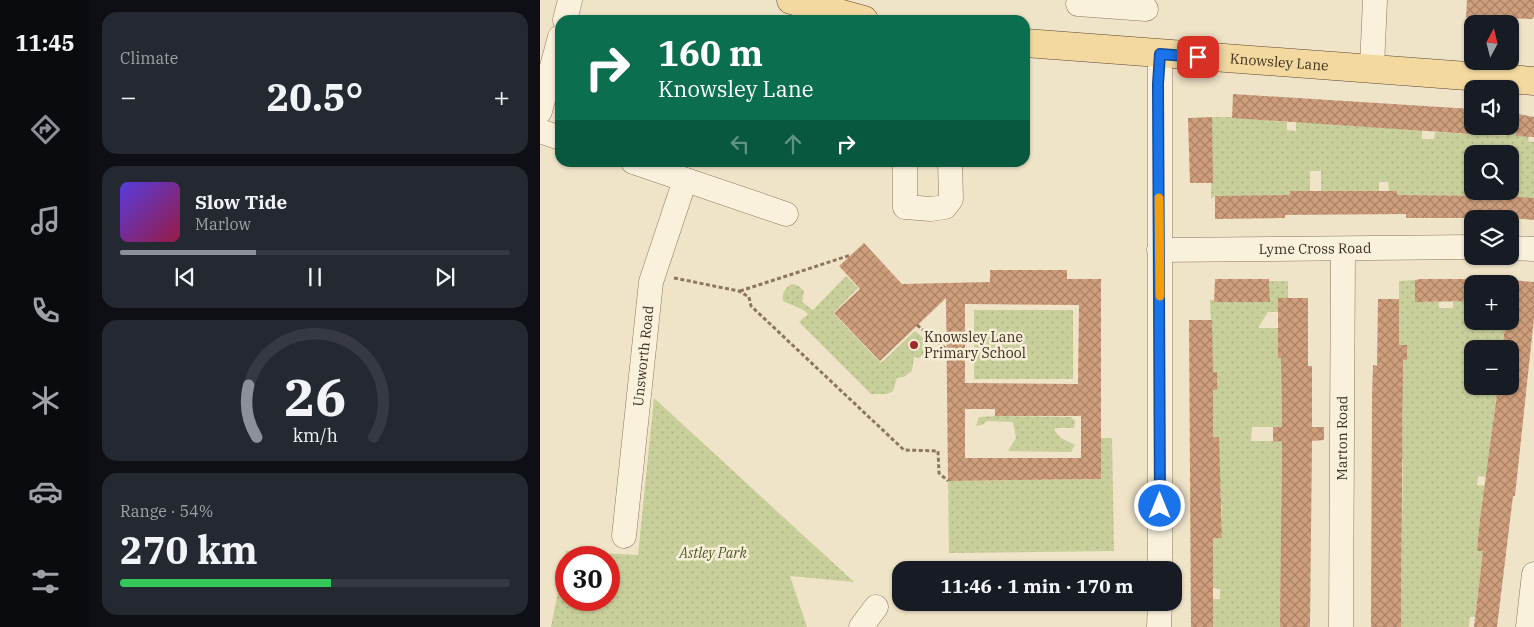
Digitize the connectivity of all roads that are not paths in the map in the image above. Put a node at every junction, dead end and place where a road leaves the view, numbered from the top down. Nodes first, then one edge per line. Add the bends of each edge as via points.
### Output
1 (570, 0) edge
2 (791, 0) edge
3 (1375, 0) edge
4 (1114, 3) edge
5 (1078, 4) dead end
6 (1146, 9) dead end
7 (566, 15) edge
8 (846, 15) edge
9 (1030, 43) edge
10 (1160, 54) junction
11 (555, 56) edge
12 (1372, 67) junction
13 (1534, 81) edge
14 (540, 111) edge
15 (540, 131) edge
16 (555, 136) edge
17 (647, 167) edge
18 (905, 167) edge
19 (950, 167) edge
20 (685, 180) junction
21 (786, 214) dead end
22 (1464, 247) edge
23 (1519, 248) edge
24 (1343, 249) junction
25 (1534, 249) edge
26 (1159, 250) junction
27 (624, 536) dead end
28 (1160, 561) edge
29 (1534, 574) edge
30 (1160, 611) edge
31 (1160, 627) edge
32 (1340, 627) edge
33 (1528, 627) edge

1 - 7 street
2 - 8 main road
3 - 12 street
4 - 5 street
4 - 6 street
9 - 10 main road, Knowsley Lane
10 - 12 main road, Knowsley Lane
10 - 26 street
11 - 14 street
12 - 13 main road, Knowsley Lane
15 - 16 street
17 - 20 street
18 - 19 street via 905,207 931,209 946,207 951,199
20 - 21 street
20 - 27 street, Unsworth Road via 654,274
22 - 24 street, Lyme Cross Road
23 - 25 street
24 - 26 street, Lyme Cross Road
24 - 32 street, Marton Road
26 - 28 street
29 - 33 street
30 - 31 street

